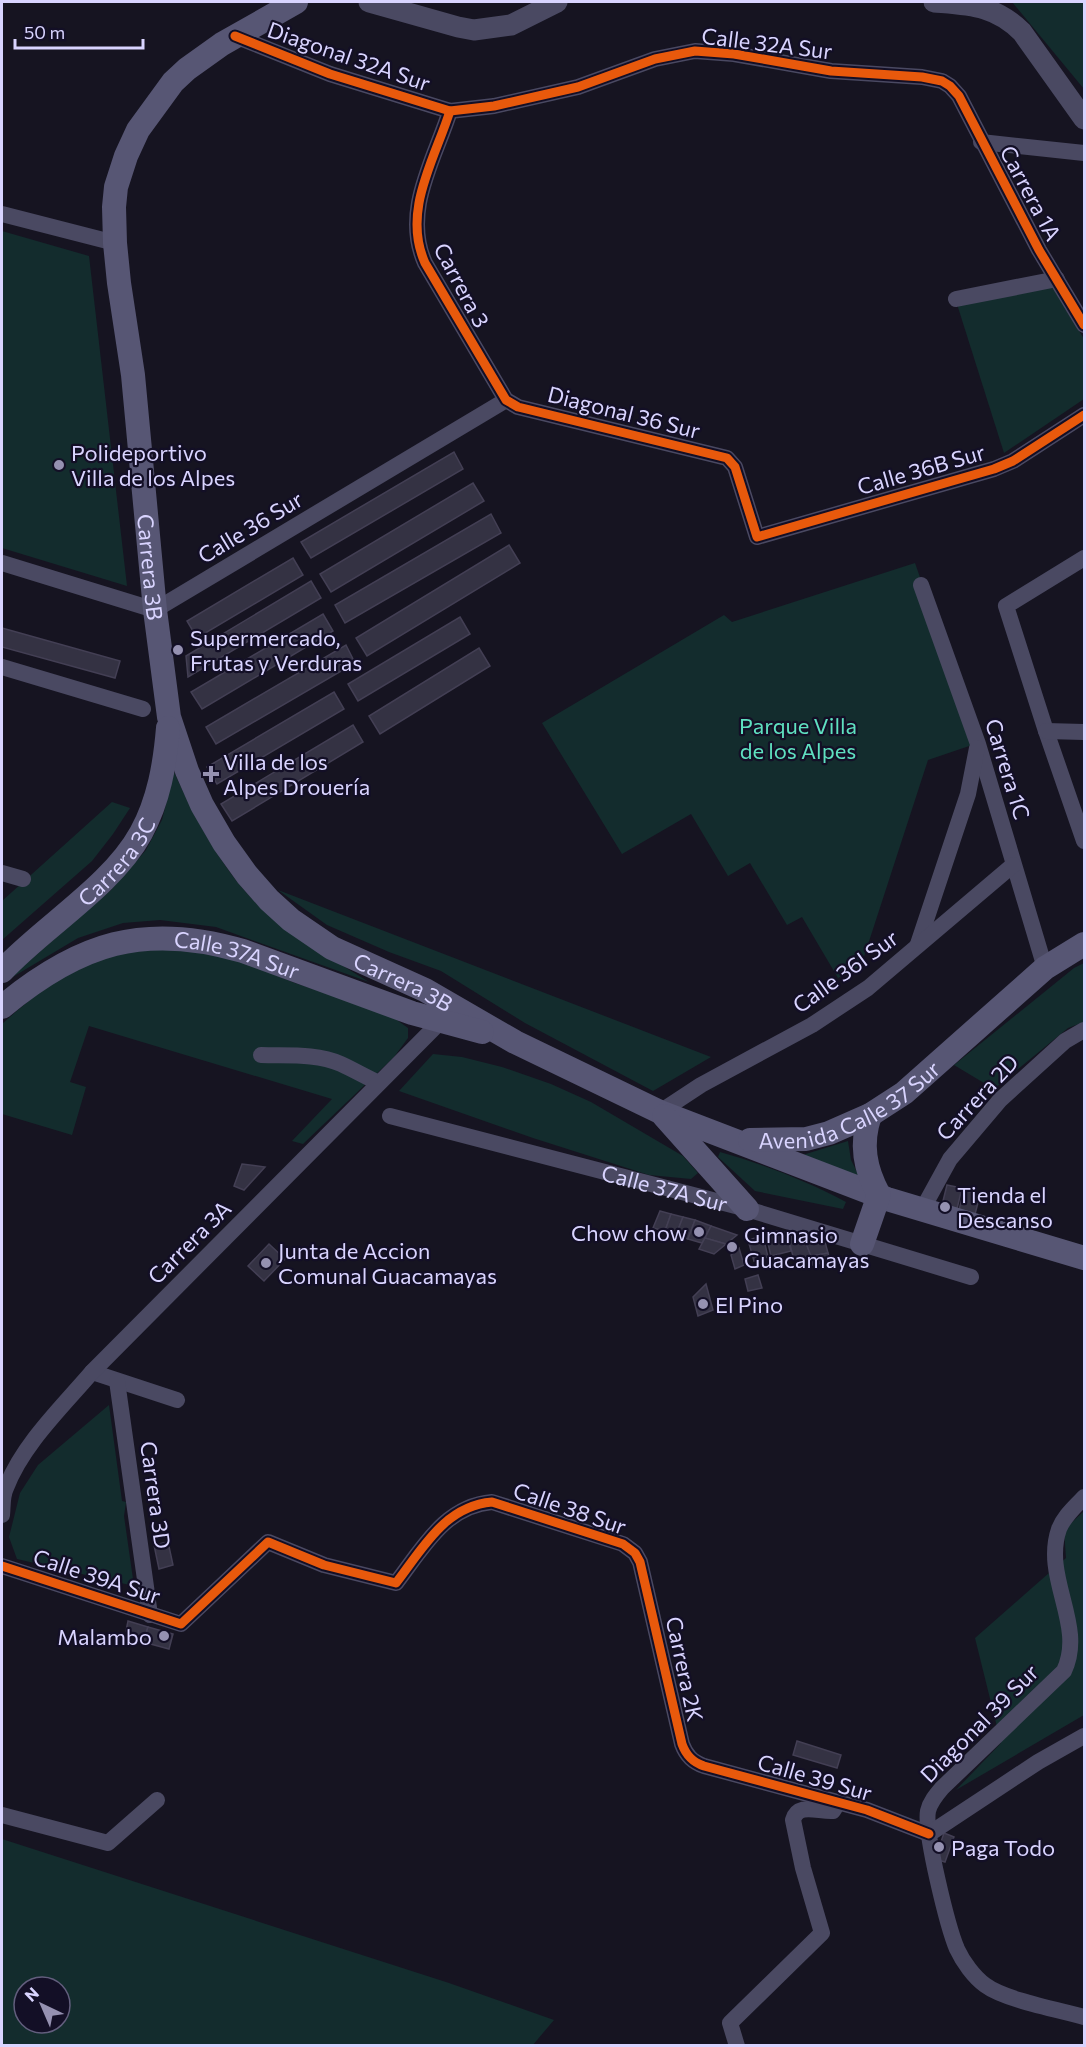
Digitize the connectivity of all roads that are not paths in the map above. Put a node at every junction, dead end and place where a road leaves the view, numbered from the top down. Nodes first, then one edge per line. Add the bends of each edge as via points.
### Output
1 (369, 2) edge
2 (557, 2) edge
3 (934, 2) edge
4 (291, 3) edge
5 (426, 10) edge
6 (235, 36) junction
7 (942, 81) joint
8 (450, 111) junction
9 (1084, 119) edge
10 (981, 142) junction
11 (1084, 153) edge
12 (2, 214) edge
13 (115, 243) junction
14 (1057, 279) junction
15 (956, 298) dead end
16 (1084, 325) edge
17 (506, 400) junction
18 (1084, 415) edge
19 (757, 537) joint
20 (1084, 560) edge
21 (2, 563) edge
22 (921, 585) dead end
23 (155, 610) junction
24 (2, 667) edge
25 (143, 709) dead end
26 (169, 717) junction
27 (1046, 730) junction
28 (1084, 732) edge
29 (978, 744) junction
30 (1084, 841) edge
31 (1013, 865) junction
32 (2, 873) edge
33 (23, 879) dead end
34 (1084, 944) edge
35 (918, 946) junction
36 (1045, 968) junction
37 (2, 970) edge
38 (2, 1007) edge
39 (441, 1021) junction
40 (1084, 1030) edge
41 (515, 1042) junction
42 (261, 1055) dead end
43 (379, 1083) junction
44 (660, 1112) junction
45 (870, 1115) junction
46 (390, 1116) dead end
47 (736, 1140) junction
48 (879, 1195) junction
49 (747, 1209) junction
50 (922, 1210) junction
51 (862, 1244) junction
52 (1084, 1258) edge
53 (971, 1277) dead end
54 (92, 1372) junction
55 (117, 1381) junction
56 (177, 1400) dead end
57 (1084, 1497) edge
58 (2, 1515) edge
59 (2, 1566) edge
60 (647, 1586) joint
61 (150, 1615) junction
62 (181, 1624) joint
63 (1084, 1736) edge
64 (690, 1758) joint
65 (157, 1800) dead end
66 (838, 1803) junction
67 (2, 1815) edge
68 (929, 1834) junction
69 (1084, 2017) edge
70 (737, 2046) edge

1 - 5 street
2 - 5 street via 511,25 474,30 458,27
3 - 9 street via 976,6 999,14 1022,32
4 - 6 main road, Carrera 3B
6 - 8 street, Diagonal 32A Sur via 330,74
6 - 13 main road, Carrera 3B via 173,82 138,130 116,187
7 - 8 street, Calle 32A Sur via 831,71 695,51 655,59 578,87 494,106
7 - 10 street, Carrera 1A via 959,96
8 - 17 street, Carrera 3 via 419,198 417,238 425,263
10 - 11 street
10 - 14 street, Carrera 1A
12 - 13 street
13 - 23 main road, Carrera 3B via 133,375
14 - 15 street
14 - 16 street, Carrera 1A
17 - 19 street, Diagonal 36 Sur via 518,407 732,462
17 - 23 street, Calle 36 Sur
18 - 19 street, Calle 36B Sur via 994,469
20 - 27 street via 1006,606
21 - 23 street
22 - 29 street, Carrera 1C
23 - 26 main road, Carrera 3B
24 - 25 street
26 - 37 main road, Carrera 3C via 158,792 141,834 114,869
26 - 41 main road, Carrera 3B via 199,797 224,843 247,875 291,920 332,948 425,990
27 - 28 street
27 - 30 street
29 - 31 street, Carrera 1C
29 - 35 street via 968,794
31 - 35 street, Calle 36I Sur
31 - 36 street, Carrera 1C
32 - 33 street
34 - 36 main road, Avenida Calle 37 Sur
35 - 44 street, Calle 36I Sur via 833,1012
36 - 45 main road, Avenida Calle 37 Sur via 904,1093
38 - 39 main road, Calle 37A Sur via 54,969 106,945 134,939 188,938 243,951
39 - 41 main road, Calle 37A Sur
39 - 43 street, Carrera 3A
40 - 50 street, Carrera 2D via 1065,1041 1000,1100 950,1159
41 - 44 main road, Avenida Calle 37 Sur
42 - 43 street via 323,1059
43 - 54 street, Carrera 3A
44 - 47 main road, Avenida Calle 37 Sur
44 - 49 main road
45 - 47 main road, Avenida Calle 37 Sur via 806,1139
45 - 48 main road via 863,1146
46 - 49 street, Calle 37A Sur
47 - 48 main road
48 - 50 main road
48 - 51 main road
49 - 51 street, Calle 37A Sur
50 - 52 main road
51 - 53 street, Calle 37A Sur
54 - 55 street
54 - 58 street, Carrera 3A via 19,1462 5,1489
55 - 56 street
55 - 61 street, Carrera 3D
57 - 68 street, Diagonal 39 Sur via 1065,1517 1057,1538 1057,1559 1077,1625 1074,1657 932,1800
59 - 61 street, Calle 39A Sur
60 - 62 street, Calle 38 Sur via 638,1557 623,1544 492,1502 476,1503 447,1520 396,1583 324,1565 268,1542
60 - 64 street, Carrera 2K via 676,1724
61 - 62 street, Calle 39A Sur
63 - 68 street
64 - 66 street, Calle 39 Sur via 704,1766
65 - 67 street via 108,1843
66 - 68 street, Calle 39 Sur
66 - 70 street via 834,1811 802,1809 793,1820 822,1933 730,2023
68 - 69 street, Diagonal 39 Sur via 957,1950 974,1976 1006,1995

